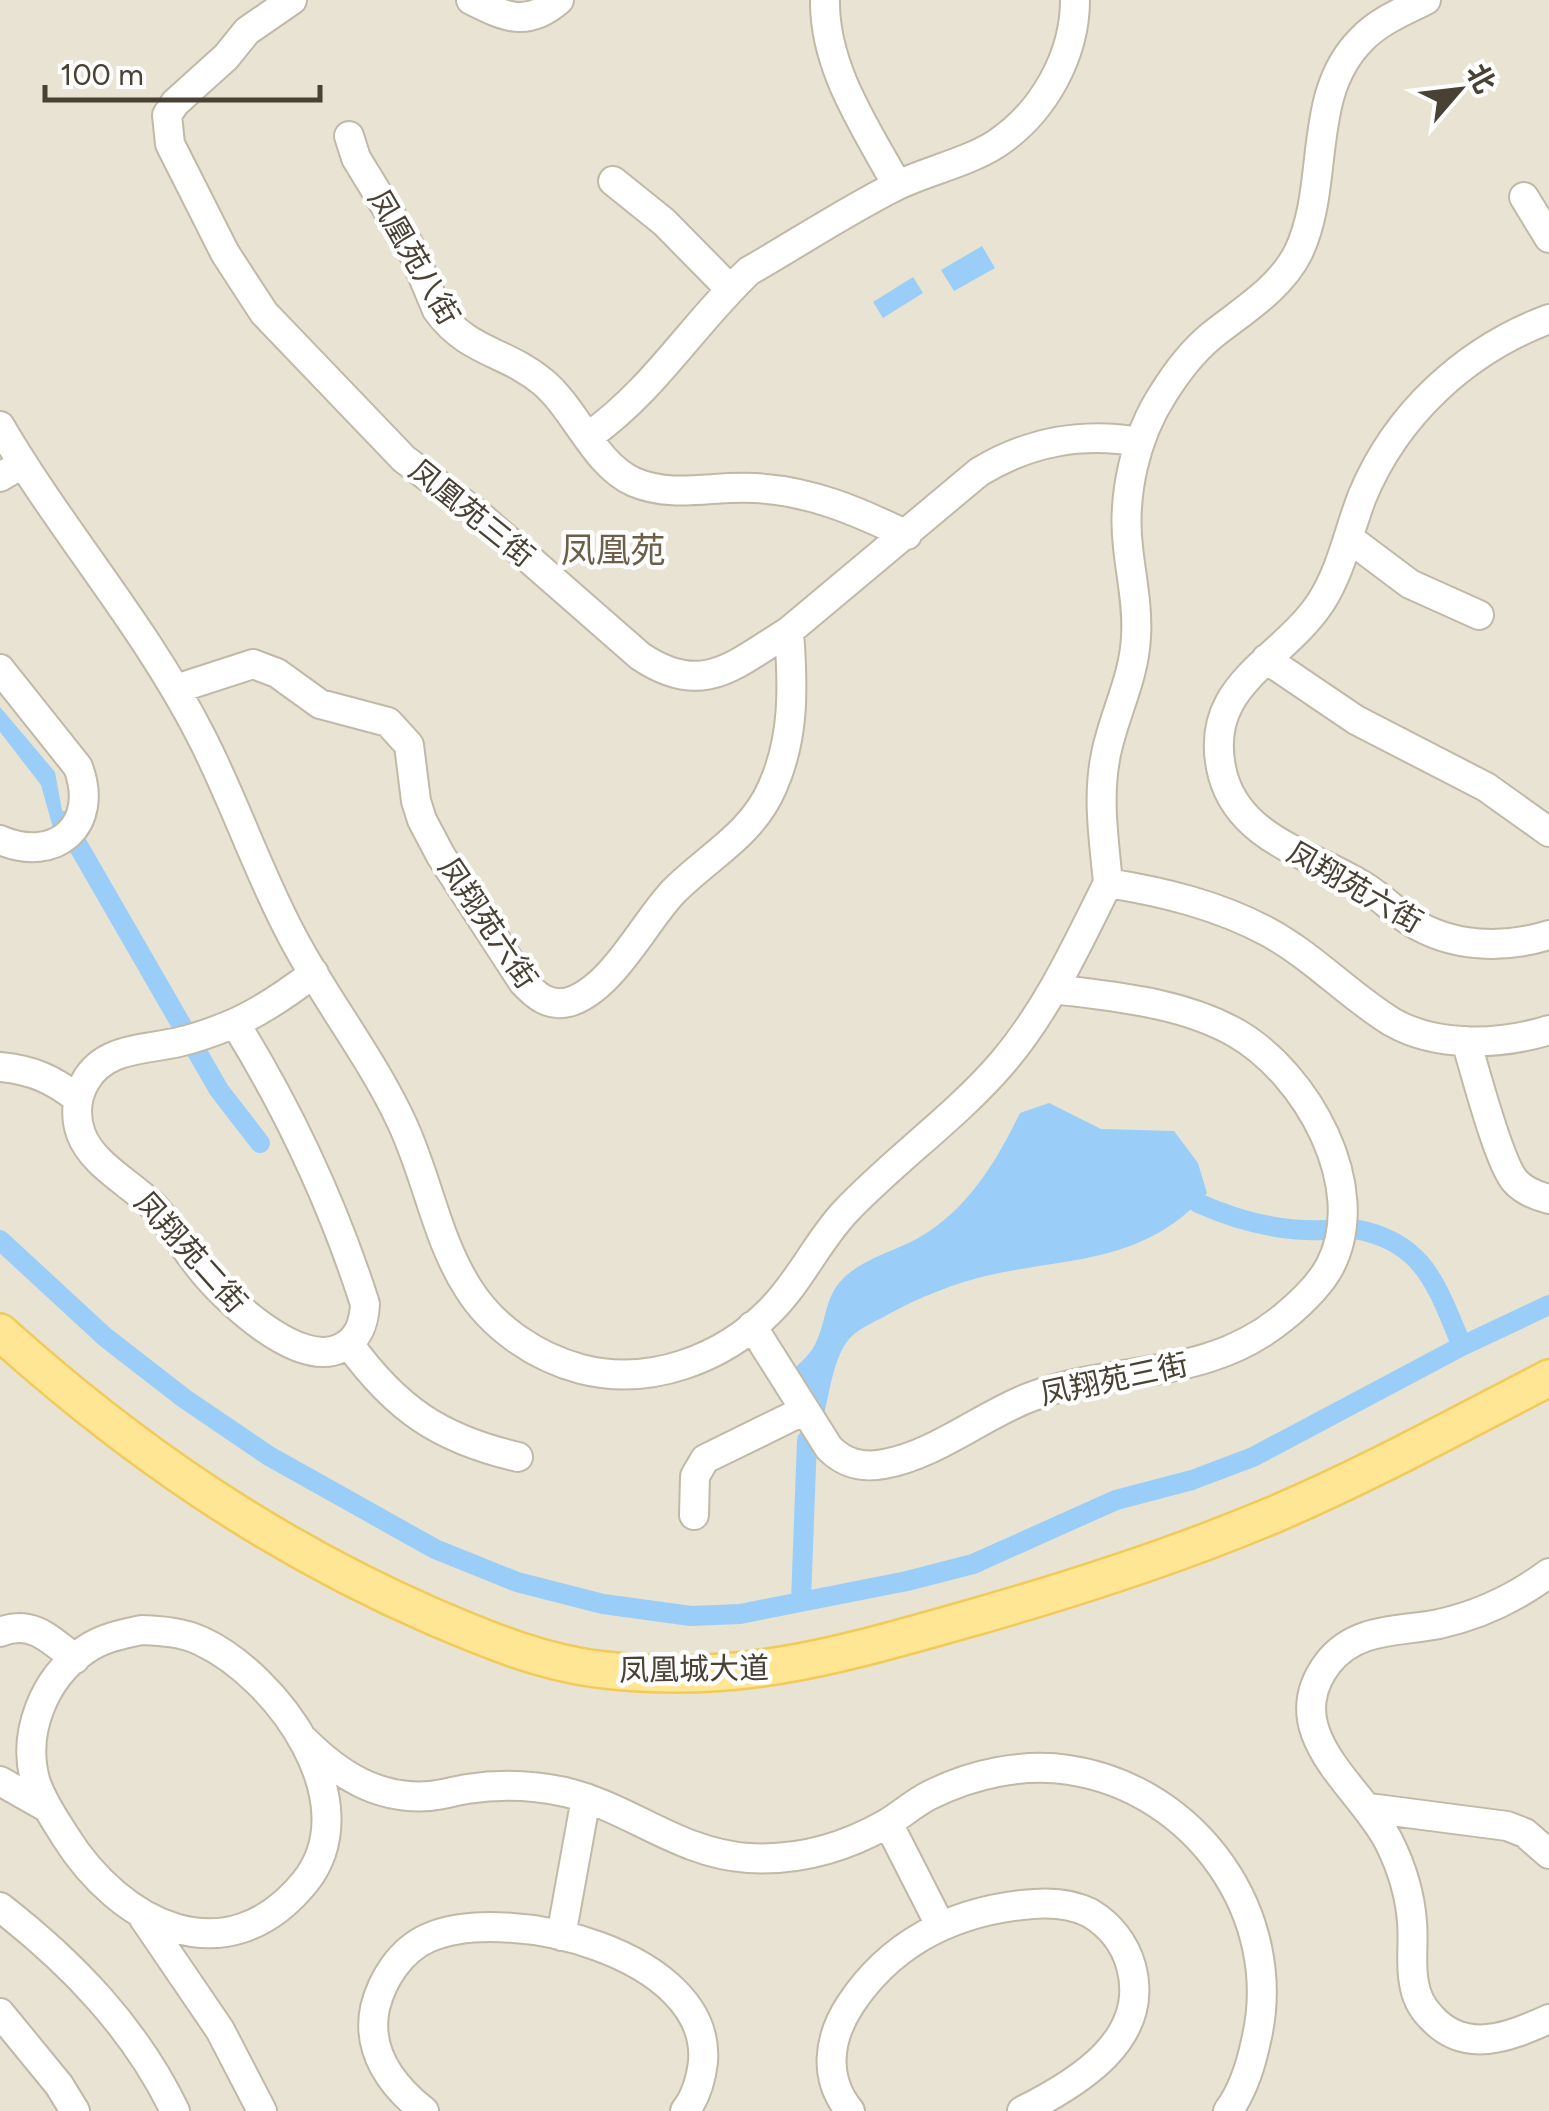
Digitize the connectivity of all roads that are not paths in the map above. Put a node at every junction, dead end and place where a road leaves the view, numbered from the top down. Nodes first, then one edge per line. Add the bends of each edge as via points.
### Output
1 (292, 0) edge
2 (471, 0) edge
3 (558, 0) edge
4 (825, 0) edge
5 (1075, 0) edge
6 (1426, 0) edge
7 (349, 136) dead end
8 (614, 181) dead end
9 (897, 185) junction
10 (1524, 197) dead end
11 (1549, 238) edge
12 (730, 289) junction
13 (1549, 318) edge
14 (0, 426) edge
15 (589, 436) junction
16 (1140, 442) junction
17 (11, 471) edge
18 (907, 535) junction
19 (1350, 539) junction
20 (1479, 615) dead end
21 (790, 631) junction
22 (1266, 659) junction
23 (0, 669) edge
24 (176, 689) junction
25 (1549, 832) edge
26 (0, 840) edge
27 (1108, 883) junction
28 (1549, 934) edge
29 (314, 973) junction
30 (1054, 989) junction
31 (235, 1023) junction
32 (1549, 1030) edge
33 (1466, 1041) junction
34 (0, 1067) edge
35 (78, 1100) junction
36 (1549, 1198) edge
37 (752, 1326) junction
38 (0, 1332) edge
39 (348, 1344) junction
40 (0, 1360) edge
41 (1549, 1378) edge
42 (1549, 1402) edge
43 (803, 1411) junction
44 (518, 1457) dead end
45 (694, 1514) dead end
46 (1549, 1573) edge
47 (0, 1632) edge
48 (74, 1658) junction
49 (304, 1740) junction
50 (0, 1781) edge
51 (586, 1798) junction
52 (46, 1807) junction
53 (1369, 1808) junction
54 (888, 1823) junction
55 (1549, 1854) edge
56 (0, 1907) edge
57 (141, 1915) junction
58 (940, 1925) junction
59 (561, 1936) junction
60 (0, 2013) edge
61 (1549, 2019) edge
62 (74, 2111) edge
63 (175, 2111) edge
64 (262, 2111) edge
65 (424, 2111) edge
66 (685, 2111) edge
67 (850, 2111) edge
68 (1022, 2111) edge
69 (1228, 2111) edge

1 - 21 street, 凤凰苑三街 via 246,31 174,103 166,126 225,253 264,312 404,459 661,670 680,677 712,675
2 - 3 street via 524,18
4 - 9 street via 836,68
5 - 9 street via 1062,65 1020,125 971,157
6 - 16 street via 1382,23 1348,54 1329,94 1312,219 1296,256 1271,289 1182,366
7 - 15 street, 凤凰苑八街 via 446,322 475,346 541,380
8 - 12 street
9 - 12 street via 749,271
10 - 11 street
12 - 15 street via 657,377
13 - 19 street via 1479,354 1413,414 1366,488
14 - 17 street
15 - 18 street, 凤凰苑八街 via 608,463 634,482 676,492 750,488 809,494
16 - 18 street, 凤凰苑三街 via 1074,438 1013,454 979,472
16 - 27 street via 1127,506 1136,610 1133,664 1102,778
17 - 24 street
18 - 21 street, 凤凰苑三街
19 - 20 street via 1410,584
19 - 22 street via 1318,607
21 - 24 street, 凤翔苑六街 via 792,722 765,802 737,840 650,916 604,978 584,996 561,1004 536,996 523,982 441,856 416,801 409,745 388,722 320,704 254,664
22 - 25 street via 1356,720 1486,787
22 - 28 street, 凤翔苑六街 via 1231,698 1222,724 1224,777 1250,823 1438,934 1498,944
23 - 26 street via 78,767 85,802 71,831 54,844 20,848
24 - 29 street
27 - 30 street
27 - 33 street via 1214,908 1268,932 1396,1024
29 - 31 street
29 - 37 street via 402,1124 468,1288 518,1340 584,1370 656,1372 690,1364
30 - 37 street via 1003,1062 844,1213 773,1309
30 - 43 street, 凤翔苑三街 via 1184,1012 1234,1032 1282,1067 1319,1122 1336,1170 1340,1229 1328,1269 1271,1327 1222,1353 1183,1367 1042,1393 890,1463 864,1466 839,1458
31 - 35 street via 112,1056 85,1081
31 - 39 street via 287,1112 349,1254 365,1304
32 - 33 street
33 - 36 street via 1515,1181
34 - 35 street via 42,1075
35 - 39 street, 凤翔苑二街 via 82,1136 92,1152 154,1207 238,1307 306,1350
37 - 43 street, 凤翔苑三街
38 - 41 main road, 凤凰城大道 via 180,1476 306,1556 377,1592 558,1662 688,1675 797,1666 1120,1572 1318,1495
39 - 44 street via 373,1378 438,1430
40 - 42 main road, 凤凰城大道 via 195,1513 386,1622 543,1678 589,1689 698,1698 830,1680 1083,1605 1306,1523
43 - 45 street via 705,1459 695,1476
46 - 53 street via 1488,1609 1366,1635 1327,1665 1312,1711 1316,1736
47 - 48 street via 28,1626
48 - 49 street via 113,1636 142,1630 200,1640 256,1679
48 - 52 street via 46,1692 35,1720 31,1750
49 - 51 street via 360,1785 395,1795 515,1786
49 - 57 street via 327,1814 310,1876 289,1902 231,1932 199,1934
50 - 52 street
51 - 54 street via 682,1844 749,1858 817,1852
51 - 59 street
52 - 57 street via 96,1879
53 - 55 street via 1507,1826
53 - 61 street via 1404,1882 1414,1986 1423,2008 1448,2031 1482,2041
54 - 58 street
54 - 69 street via 973,1777 1020,1768 1116,1781 1190,1826 1241,1896 1262,1980 1250,2066
56 - 63 street via 92,1988 132,2038
57 - 64 street via 220,2030
58 - 67 street via 884,1964 842,2018 830,2064
58 - 68 street via 986,1909 1062,1904 1112,1930 1128,1953 1134,2008 1124,2035 1085,2073
59 - 65 street via 453,1929 401,1957 374,2011 375,2041 384,2070
59 - 66 street via 634,1963 680,1995 704,2049 701,2079
60 - 62 street

